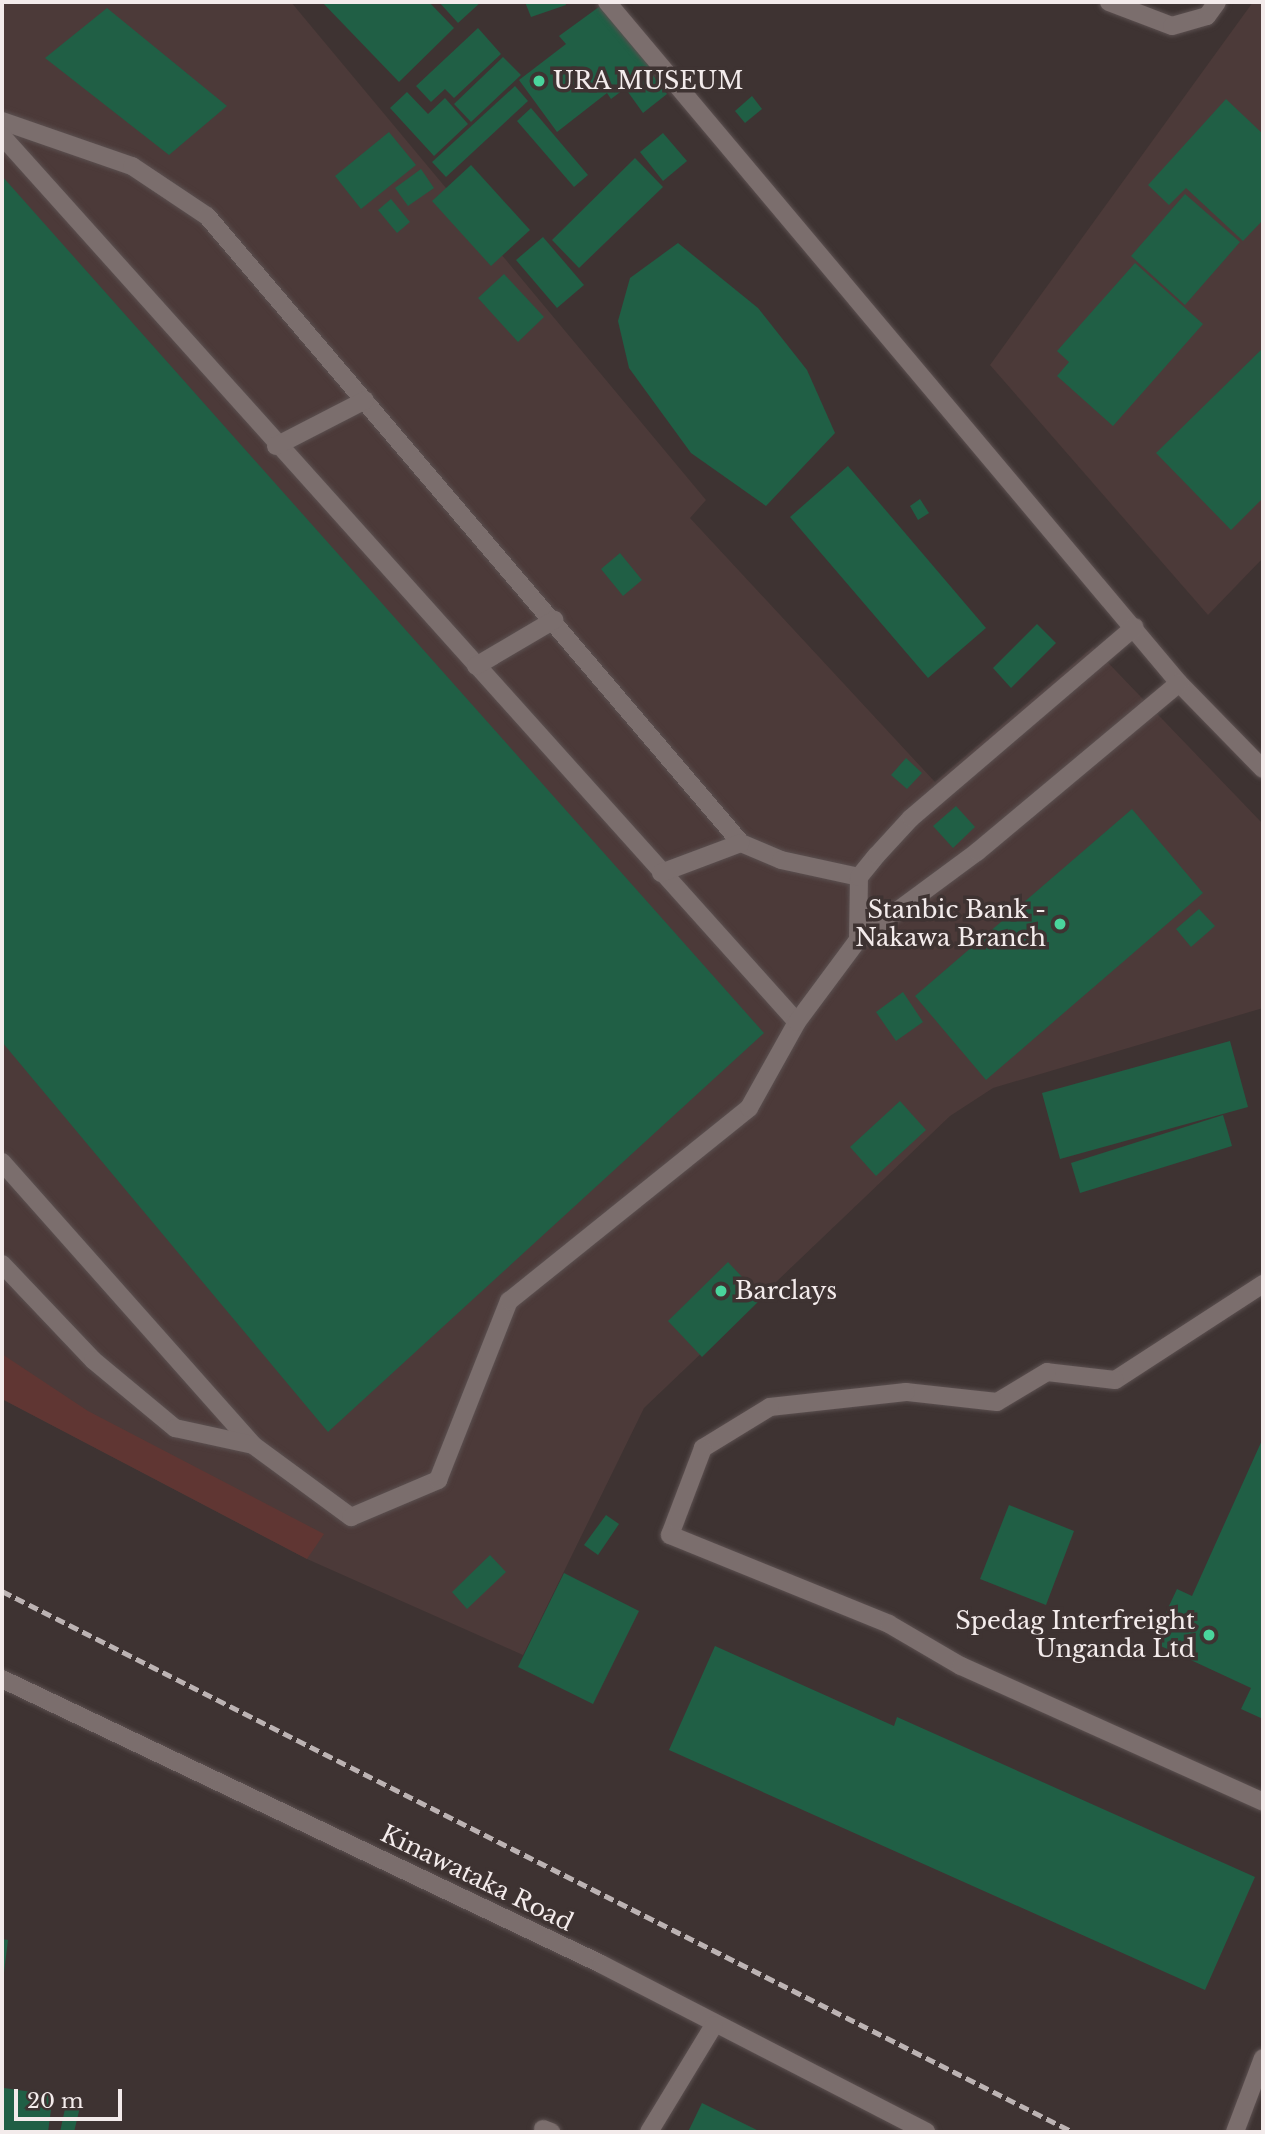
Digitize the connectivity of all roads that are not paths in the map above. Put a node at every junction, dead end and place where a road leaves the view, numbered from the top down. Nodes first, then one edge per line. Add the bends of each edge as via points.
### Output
1 (607, 2) edge
2 (1109, 2) edge
3 (1217, 2) edge
4 (2, 121) edge
5 (2, 136) edge
6 (366, 400) junction
7 (276, 446) junction
8 (554, 620) junction
9 (1135, 627) junction
10 (476, 666) junction
11 (1179, 683) junction
12 (1263, 769) edge
13 (741, 843) junction
14 (661, 873) junction
15 (859, 877) junction
16 (858, 940) junction
17 (797, 1022) junction
18 (2, 1162) edge
19 (2, 1264) edge
20 (1263, 1284) edge
21 (253, 1445) junction
22 (2, 1679) edge
23 (1263, 1802) edge
24 (714, 2025) junction
25 (1263, 2059) edge
26 (1258, 2089) edge
27 (649, 2132) edge
28 (926, 2132) edge
29 (1235, 2132) edge

1 - 9 street
2 - 3 street via 1172,26 1206,16
4 - 6 street via 132,166 207,216
5 - 7 street
6 - 7 street
6 - 8 street
7 - 10 street
8 - 10 street
8 - 13 street
9 - 11 street
9 - 15 street via 911,818
10 - 14 street
11 - 12 street
11 - 16 street via 977,852
13 - 14 street
13 - 15 street via 782,860
14 - 17 street
15 - 16 street
16 - 17 street
17 - 21 street via 749,1108 509,1301 438,1480 351,1517
18 - 21 street
19 - 21 street via 93,1360 175,1428
20 - 23 street via 1115,1380 1047,1372 997,1402 906,1392 769,1407 703,1448 670,1535 889,1624 961,1666
22 - 24 street, Kinawataka Road via 601,1964
24 - 27 street
24 - 28 street, Kinawataka Road
25 - 26 street
26 - 29 street

